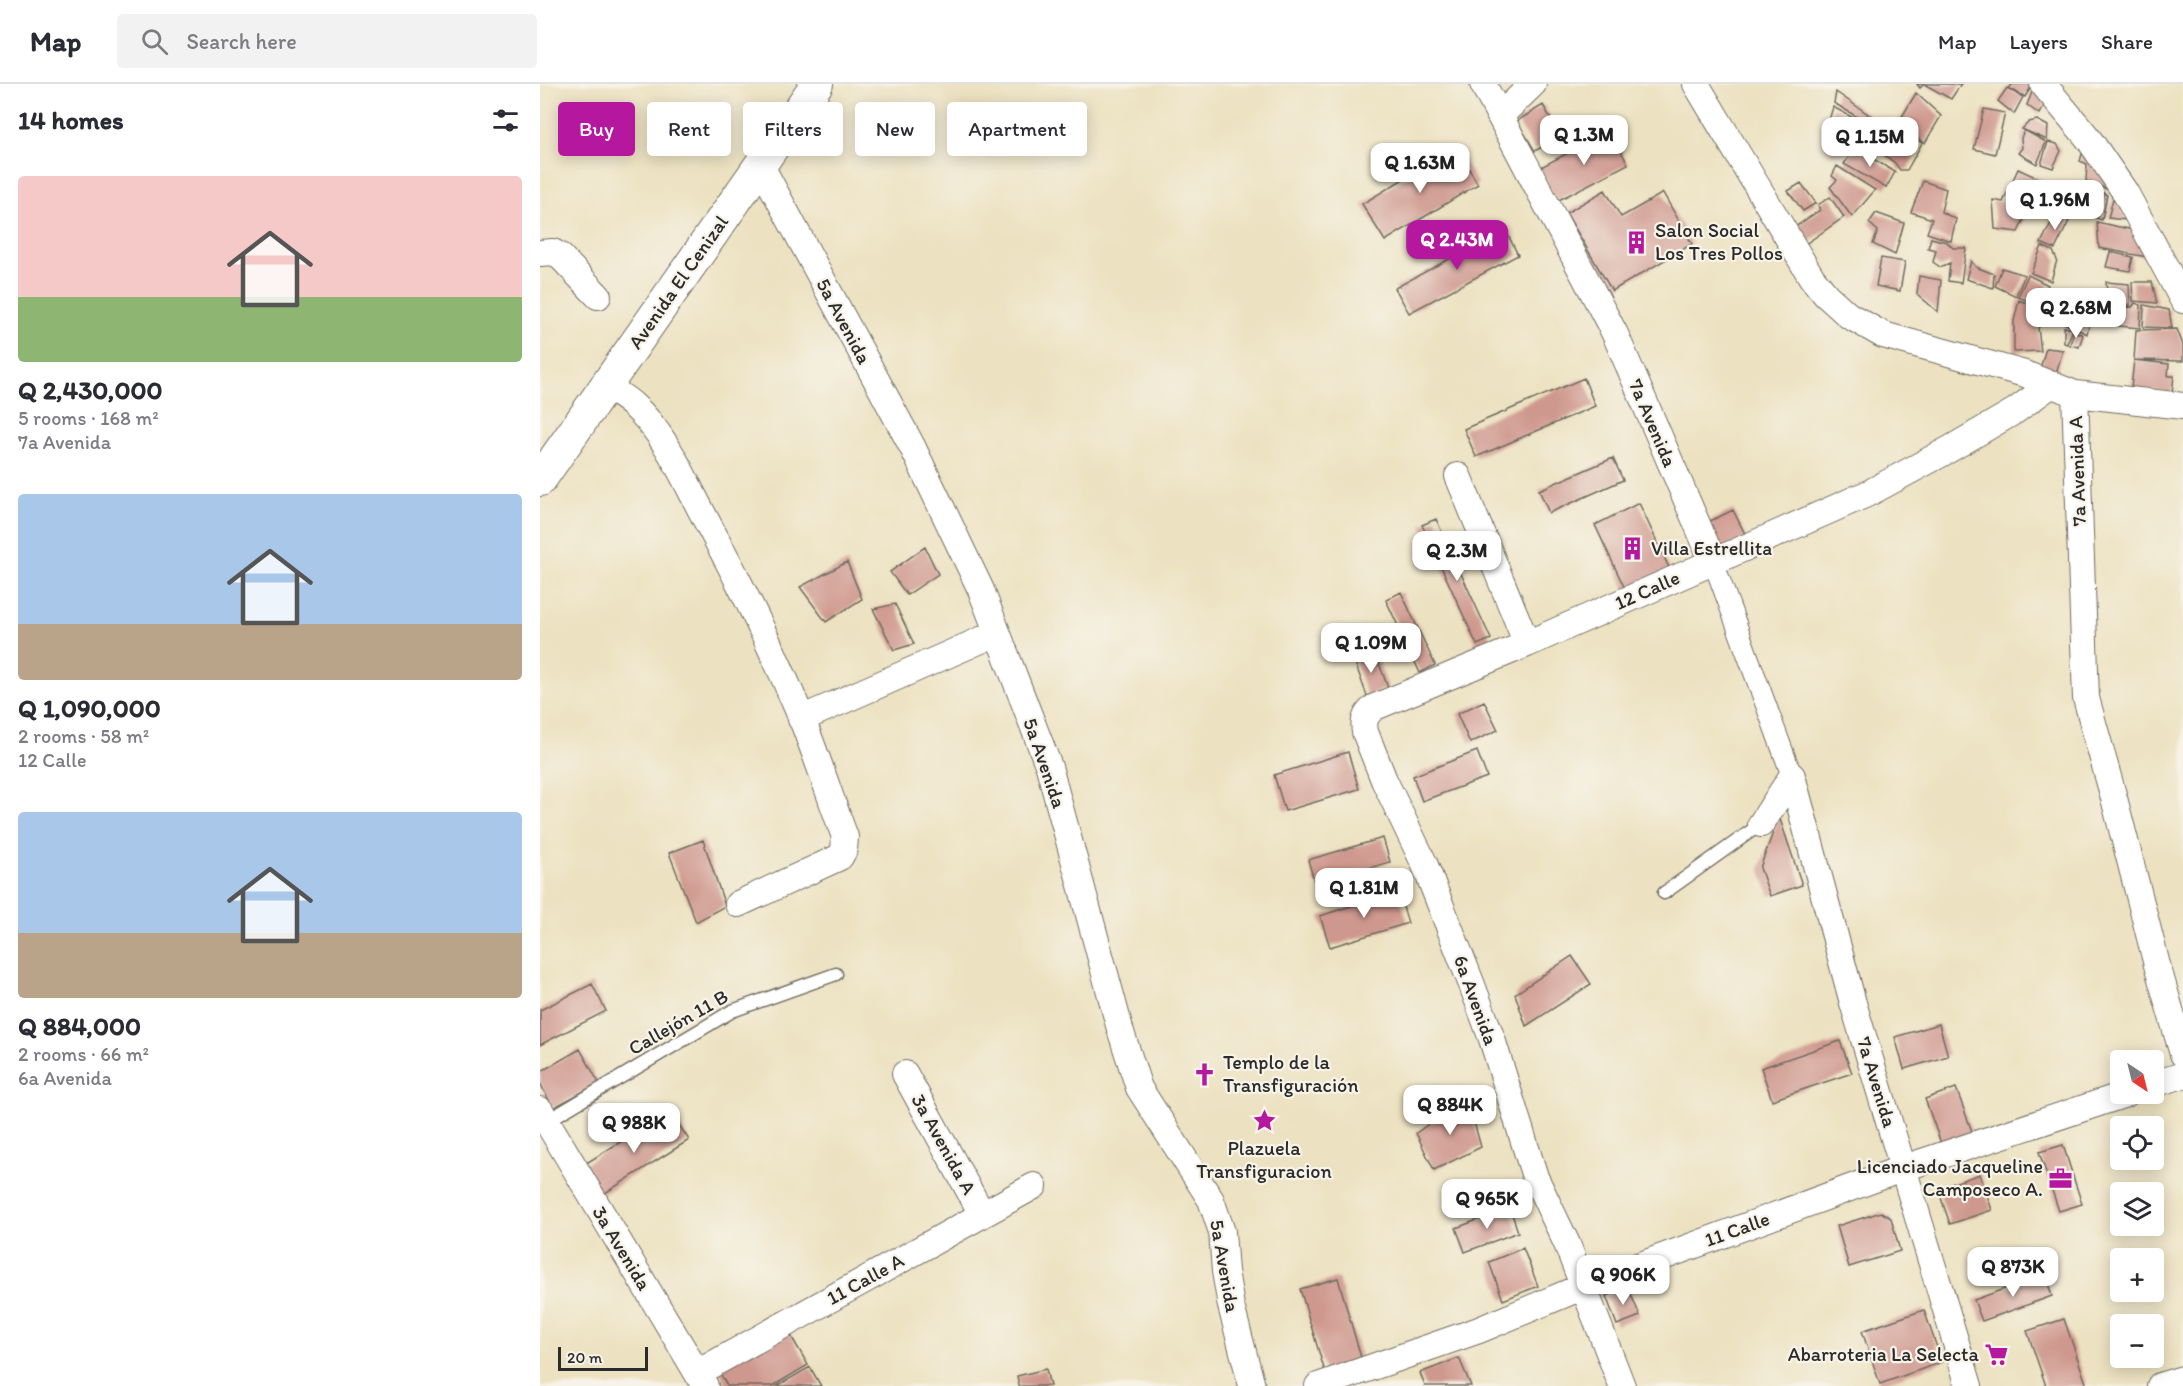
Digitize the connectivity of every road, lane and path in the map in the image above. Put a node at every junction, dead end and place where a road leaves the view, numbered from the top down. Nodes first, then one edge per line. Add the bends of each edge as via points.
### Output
1 (817, 84) edge
2 (1483, 84) edge
3 (1533, 84) edge
4 (1696, 84) edge
5 (2043, 84) edge
6 (1500, 116) junction
7 (761, 166) junction
8 (540, 254) edge
9 (598, 296) dead end
10 (2183, 300) edge
11 (606, 386) junction
12 (2063, 389) junction
13 (2183, 406) edge
14 (1458, 476) dead end
15 (540, 480) edge
16 (1713, 561) junction
17 (997, 633) junction
18 (1527, 644) junction
19 (1365, 717) joint
20 (801, 719) junction
21 (1792, 776) junction
22 (1761, 824) joint
23 (1664, 893) dead end
24 (738, 904) dead end
25 (836, 974) dead end
26 (2183, 1054) edge
27 (906, 1074) dead end
28 (2183, 1075) edge
29 (2164, 1081) edge
30 (2110, 1099) edge
31 (543, 1115) edge
32 (1904, 1168) junction
33 (1034, 1186) dead end
34 (982, 1214) junction
35 (1584, 1286) junction
36 (701, 1379) edge
37 (2183, 1379) edge
38 (1252, 1386) edge
39 (1318, 1386) edge
40 (1622, 1386) edge
41 (1969, 1386) edge
42 (2160, 1386) edge

1 - 7 street, Avenida El Cenizal
2 - 6 street, 7a Avenida
3 - 6 street
4 - 12 street via 1812,278 1848,315 1883,335
5 - 10 street via 2088,138 2125,192
6 - 16 street, 7a Avenida via 1614,334
7 - 11 street, Avenida El Cenizal
7 - 17 street, 5a Avenida via 913,448 981,590
8 - 9 street via 553,252 560,256
11 - 15 street, Avenida El Cenizal
11 - 20 street via 633,405 666,448 739,582
12 - 13 street
12 - 16 street, 12 Calle via 2015,411 1869,493
12 - 26 street, 7a Avenida A via 2086,698
14 - 18 street
16 - 18 street, 12 Calle
16 - 21 street, 7a Avenida
17 - 20 street
17 - 38 street, 5a Avenida via 1049,767 1139,1088 1218,1216 1231,1306
18 - 19 street, 12 Calle via 1375,707
19 - 35 street, 6a Avenida via 1365,732 1424,863 1492,1039 1535,1177
20 - 24 street via 845,837 844,850 834,860
21 - 22 street
21 - 32 street, 7a Avenida via 1853,1003
22 - 23 lane
25 - 31 lane, Callejón 11 B via 732,1011
27 - 34 street, 3a Avenida A
28 - 29 street
30 - 32 street, 11 Calle
31 - 36 street, 3a Avenida
32 - 35 street, 11 Calle
32 - 41 street, 7a Avenida
33 - 34 street, 11 Calle A
34 - 36 street, 11 Calle A
35 - 39 street, 11 Calle via 1479,1330
35 - 40 street, 6a Avenida
37 - 42 street

